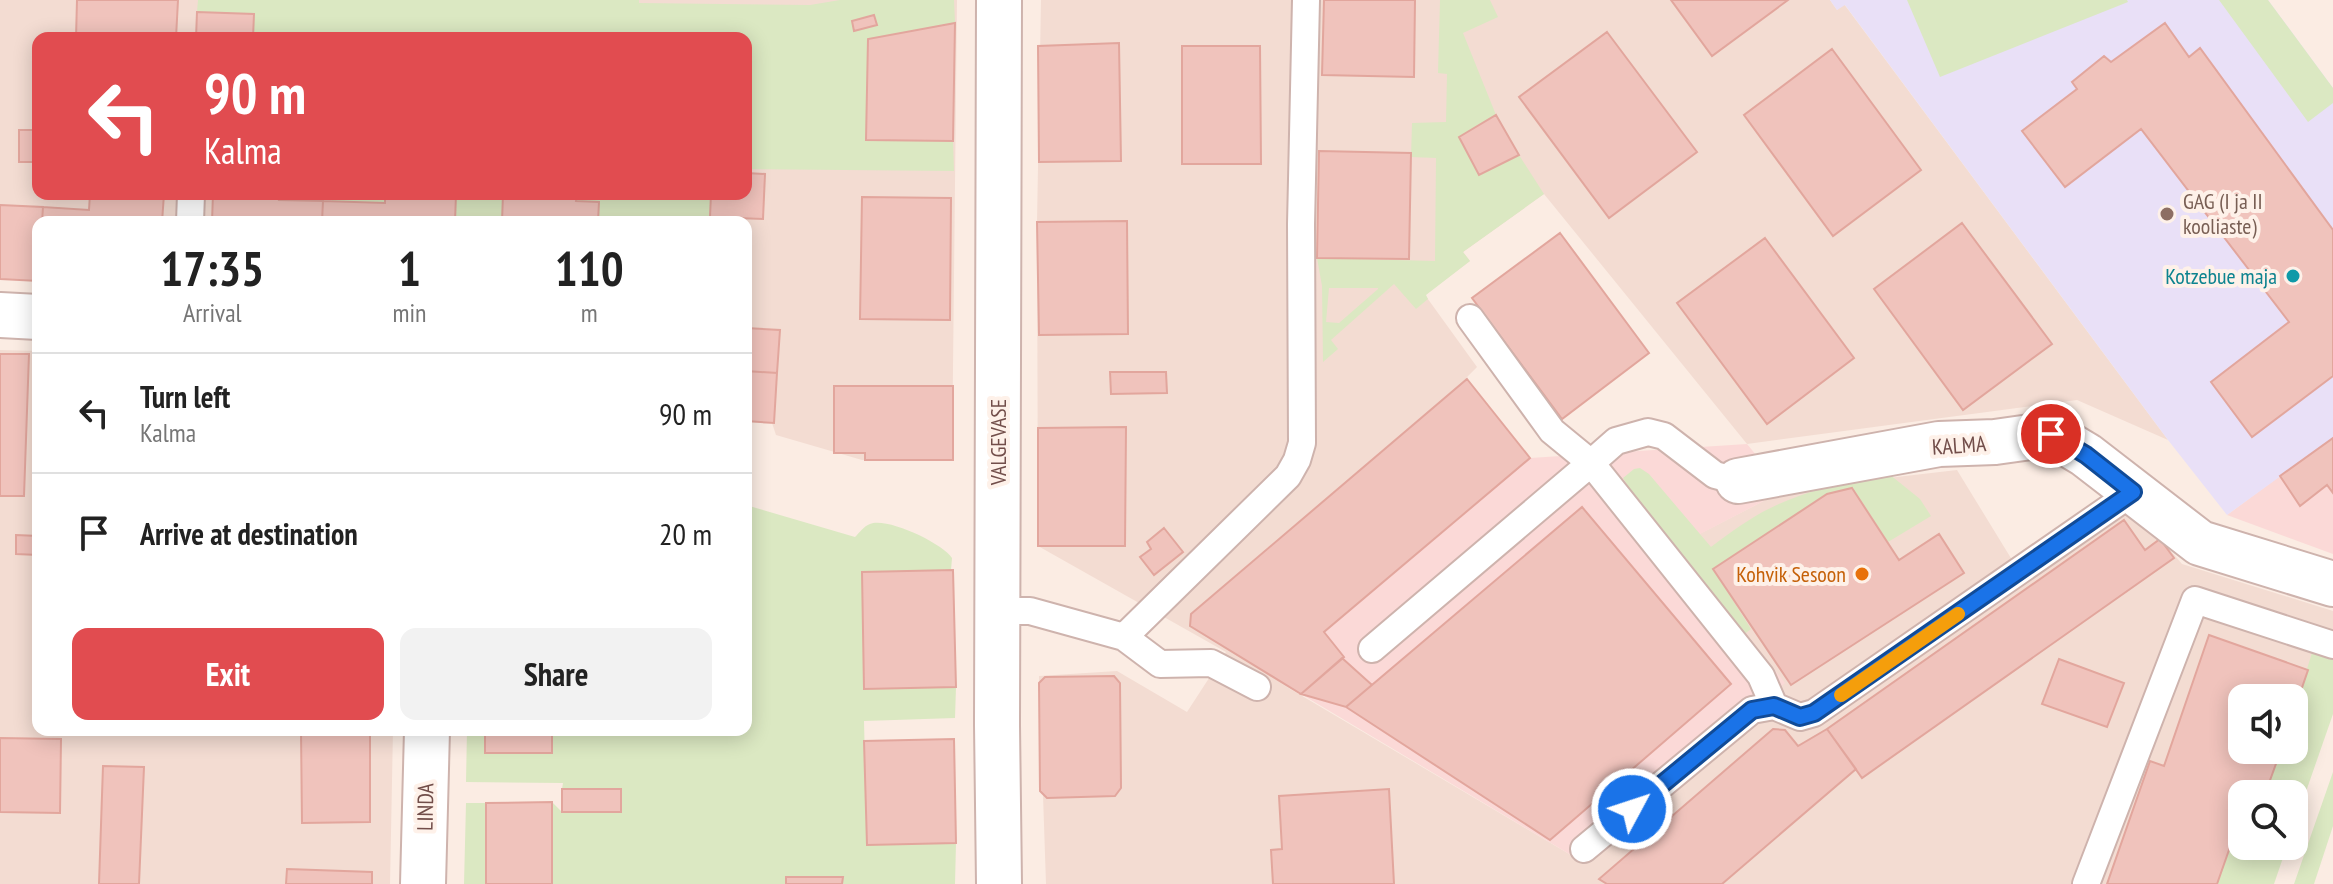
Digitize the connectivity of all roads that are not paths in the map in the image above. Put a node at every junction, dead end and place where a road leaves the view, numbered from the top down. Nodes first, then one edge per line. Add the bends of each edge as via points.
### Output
1 (999, 0) edge
2 (1306, 0) edge
3 (0, 315) edge
4 (32, 317) edge
5 (1470, 318) dead end
6 (1591, 463) junction
7 (1738, 481) joint
8 (2133, 492) junction
9 (2333, 584) edge
10 (997, 611) junction
11 (1124, 637) junction
12 (2333, 645) edge
13 (1372, 649) dead end
14 (1257, 687) dead end
15 (1774, 706) junction
16 (427, 736) edge
17 (1584, 849) dead end
18 (423, 884) edge
19 (999, 884) edge
20 (2086, 884) edge

1 - 10 street, VALGEVASE
2 - 11 lane via 1302,443 1288,476
3 - 4 street
5 - 6 lane via 1552,431
6 - 7 lane via 1616,441 1648,432 1664,436 1715,475
6 - 13 lane
6 - 15 lane via 1761,676
7 - 8 street, KALMA via 1939,444 2051,434
8 - 9 street, KALMA via 2200,543
8 - 15 lane via 1814,713 1800,717
10 - 11 lane via 1030,611
10 - 19 street, VALGEVASE
11 - 14 lane via 1160,664 1211,663
12 - 20 lane via 2195,600
15 - 17 lane via 1752,710
16 - 18 street, LINDA

